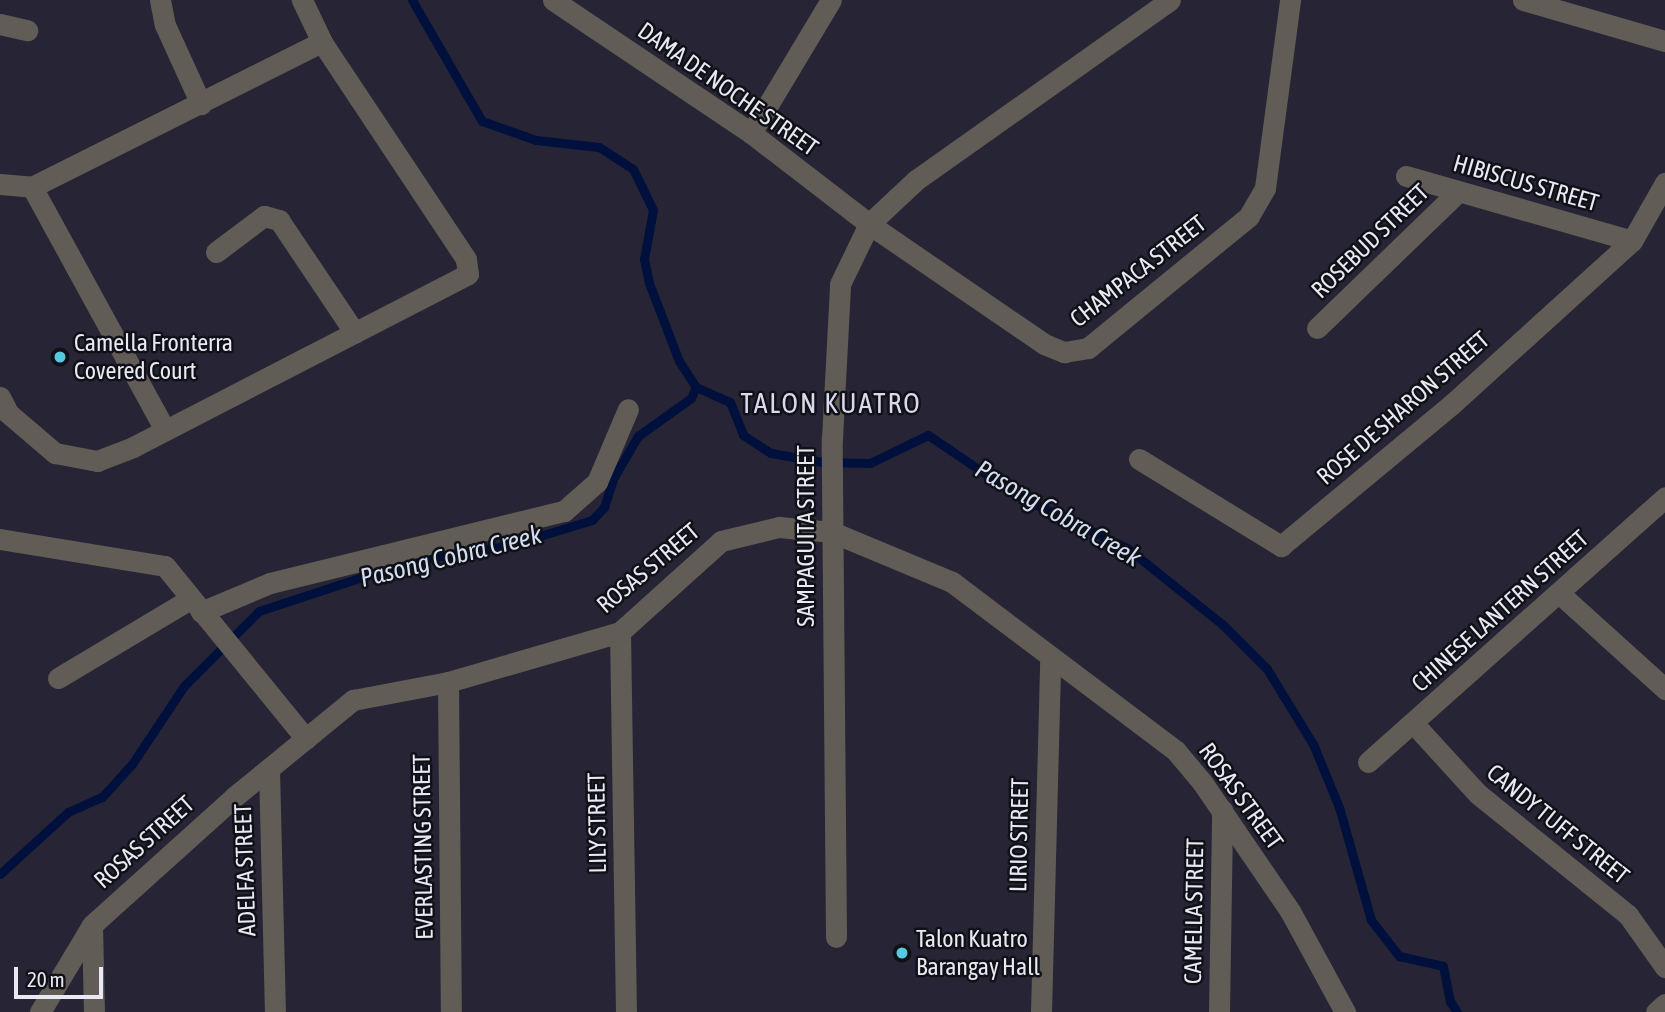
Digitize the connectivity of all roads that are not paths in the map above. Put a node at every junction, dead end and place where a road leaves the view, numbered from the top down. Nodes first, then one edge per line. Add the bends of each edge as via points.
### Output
1 (160, 0) edge
2 (302, 0) edge
3 (831, 0) edge
4 (1170, 0) edge
5 (1290, 0) edge
6 (1523, 0) edge
7 (557, 1) edge
8 (0, 24) edge
9 (27, 30) dead end
10 (1665, 41) edge
11 (322, 42) junction
12 (201, 104) junction
13 (751, 133) junction
14 (1406, 176) dead end
15 (1665, 183) edge
16 (0, 184) edge
17 (32, 187) junction
18 (1458, 191) junction
19 (869, 225) junction
20 (1632, 241) junction
21 (216, 252) dead end
22 (1317, 328) dead end
23 (355, 333) junction
24 (0, 397) edge
25 (628, 409) dead end
26 (165, 430) junction
27 (1139, 459) dead end
28 (1665, 497) edge
29 (832, 532) junction
30 (0, 539) edge
31 (1560, 594) junction
32 (201, 612) junction
33 (620, 632) junction
34 (1050, 659) junction
35 (58, 678) dead end
36 (447, 682) junction
37 (1665, 689) edge
38 (1414, 724) junction
39 (306, 739) junction
40 (1368, 762) dead end
41 (269, 769) junction
42 (1222, 810) junction
43 (92, 925) junction
44 (836, 937) dead end
45 (1665, 967) edge
46 (1665, 1004) edge
47 (40, 1012) edge
48 (94, 1012) edge
49 (275, 1012) edge
50 (451, 1012) edge
51 (626, 1012) edge
52 (1041, 1012) edge
53 (1219, 1012) edge
54 (1345, 1012) edge
55 (1656, 1012) edge

1 - 12 street via 165,25
2 - 11 street
3 - 13 street
4 - 19 street, SAMPAGUITA STREET via 916,180
5 - 19 street, CHAMPACA STREET via 1265,188 1249,216 1088,348 1065,352 1044,344
6 - 10 street
7 - 13 street, DAMA DE NOCHE STREET
8 - 9 street
11 - 12 street
11 - 23 street via 466,259 468,274
12 - 17 street
13 - 19 street, DAMA DE NOCHE STREET
14 - 18 street, HIBISCUS STREET
15 - 20 street, ROSE DE SHARON STREET
16 - 17 street
17 - 26 street
18 - 20 street, HIBISCUS STREET
18 - 22 street, ROSEBUD STREET
19 - 29 street, SAMPAGUITA STREET via 840,284
20 - 27 street, ROSE DE SHARON STREET via 1451,405 1281,546
21 - 23 street via 264,216 279,220
23 - 26 street
24 - 26 street via 8,413 55,453 65,456 97,461
25 - 32 street via 597,482 564,510 270,583
28 - 31 street, CHINESE LANTERN STREET
29 - 33 street, ROSAS STREET via 779,527 721,541
29 - 34 street, ROSAS STREET via 952,582
29 - 44 street, SAMPAGUITA STREET
30 - 32 street via 165,566
31 - 37 street
31 - 38 street, CHINESE LANTERN STREET
32 - 35 street
32 - 39 street
33 - 36 street, ROSAS STREET
33 - 51 street, LILY STREET
34 - 42 street, ROSAS STREET via 1176,751
34 - 52 street, LIRIO STREET
36 - 39 street, ROSAS STREET via 353,700
36 - 50 street, EVERLASTING STREET
38 - 40 street, CHINESE LANTERN STREET
38 - 45 street, CANDY TUFF STREET via 1478,794 1628,915
39 - 41 street, ROSAS STREET
41 - 43 street, ROSAS STREET
41 - 49 street, ADELFA STREET
42 - 53 street, CAMELLA STREET
42 - 54 street, ROSAS STREET via 1290,911
43 - 47 street, ROSAS STREET via 61,970
43 - 48 street
46 - 55 street

